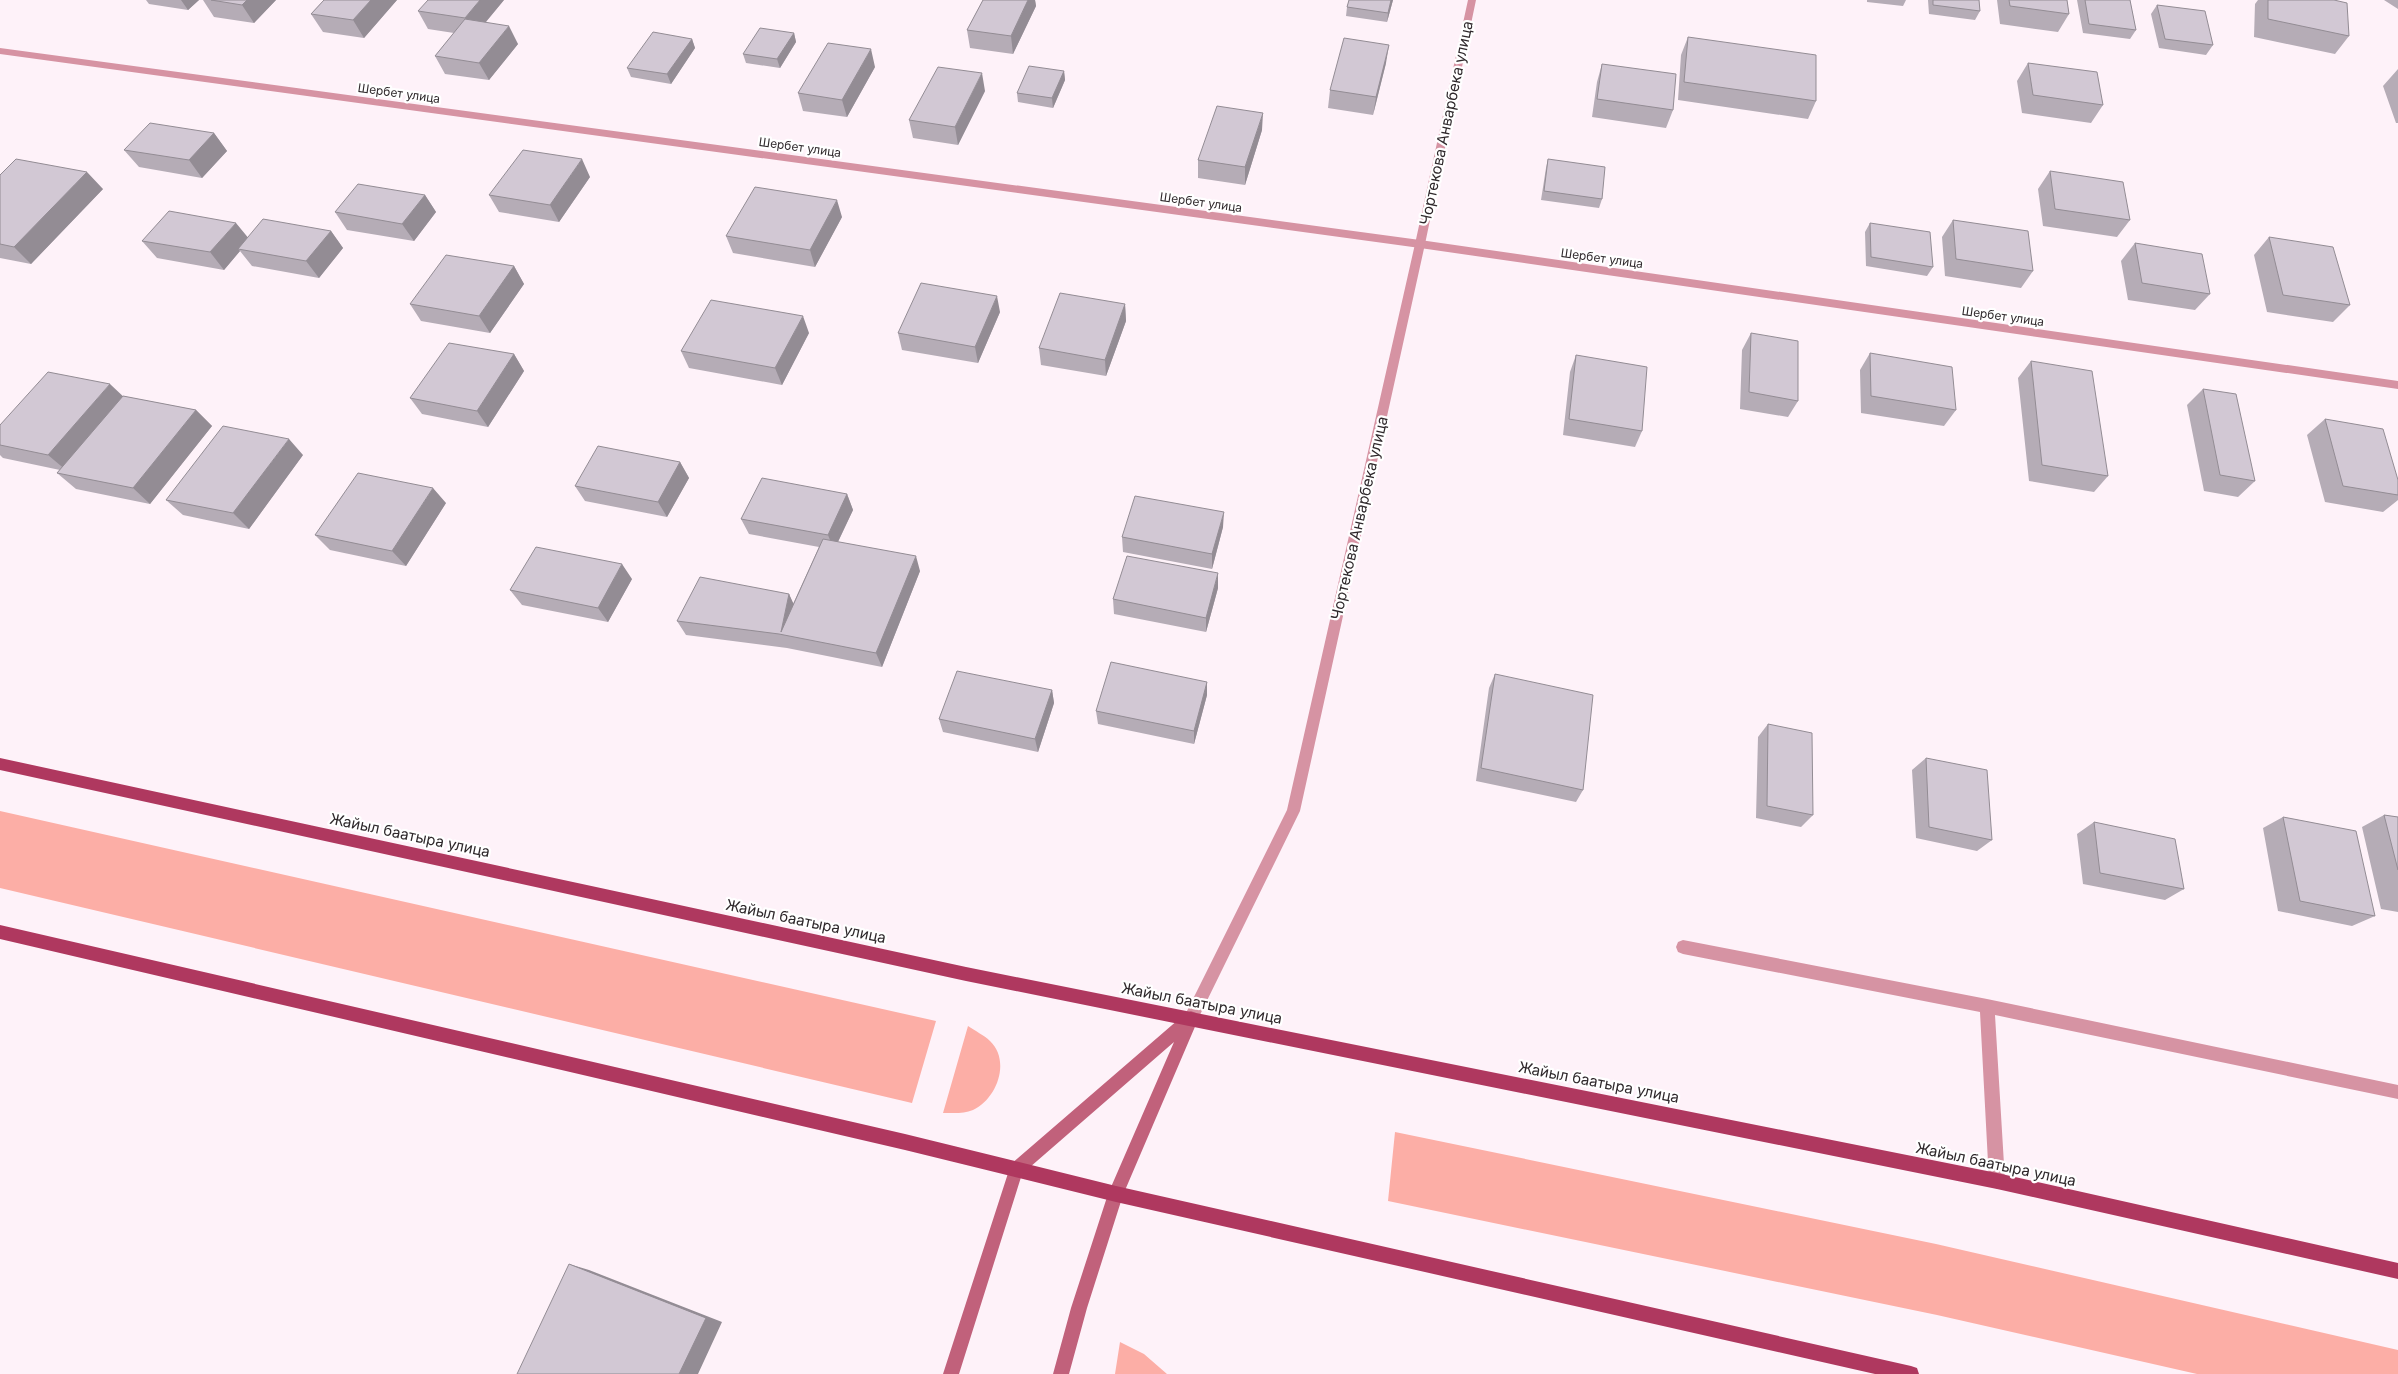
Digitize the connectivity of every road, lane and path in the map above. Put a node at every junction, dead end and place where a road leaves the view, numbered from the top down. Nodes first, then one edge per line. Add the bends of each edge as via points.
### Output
1 (1472, 0) edge
2 (0, 51) edge
3 (1420, 244) junction
4 (2398, 385) edge
5 (0, 764) edge
6 (0, 932) edge
7 (1683, 947) dead end
8 (1987, 1006) junction
9 (1191, 1018) junction
10 (2398, 1092) edge
11 (1016, 1169) junction
12 (1997, 1180) junction
13 (1116, 1194) junction
14 (2398, 1271) edge
15 (951, 1374) edge
16 (1061, 1374) edge
17 (1911, 1374) edge

1 - 3 street, Чортекова Анварбека улица
2 - 3 street, Шербет улица
3 - 4 street, Шербет улица
3 - 9 street, Чортекова Анварбека улица via 1293,810
5 - 9 main road, Жайыл баатыра улица via 966,974
6 - 11 main road
7 - 8 street
8 - 10 street
8 - 12 street
9 - 11 main road
9 - 12 main road, Жайыл баатыра улица
9 - 13 main road
11 - 13 main road
11 - 15 main road
12 - 14 main road, Жайыл баатыра улица
13 - 16 main road
13 - 17 main road

